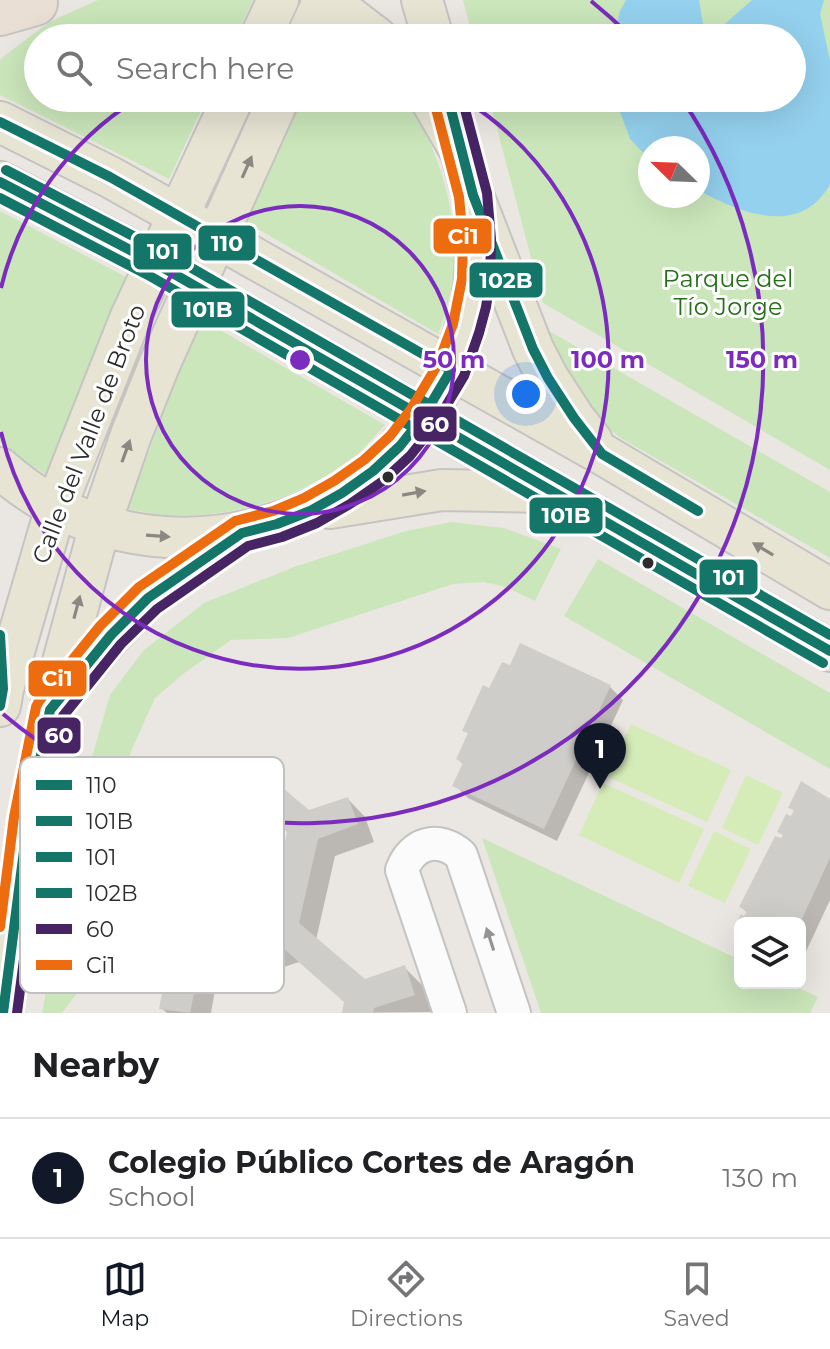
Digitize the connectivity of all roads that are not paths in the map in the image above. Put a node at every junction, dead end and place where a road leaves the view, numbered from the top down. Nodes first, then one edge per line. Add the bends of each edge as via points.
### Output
1 (278, 0) edge
2 (323, 0) edge
3 (422, 0) edge
4 (25, 5) edge
5 (267, 24) edge
6 (312, 24) edge
7 (359, 24) edge
8 (429, 24) edge
9 (0, 28) edge
10 (226, 112) edge
11 (273, 112) edge
12 (438, 112) edge
13 (451, 112) edge
14 (0, 122) edge
15 (461, 152) junction
16 (0, 182) edge
17 (473, 195) junction
18 (178, 215) junction
19 (216, 236) junction
20 (155, 263) junction
21 (194, 286) junction
22 (451, 370) junction
23 (423, 417) junction
24 (602, 454) junction
25 (0, 468) edge
26 (553, 492) junction
27 (56, 507) junction
28 (310, 511) junction
29 (100, 525) junction
30 (242, 533) junction
31 (830, 589) edge
32 (0, 635) edge
33 (830, 651) edge
34 (2, 697) edge
35 (50, 710) junction
36 (41, 757) edge
37 (20, 882) edge
38 (3, 1013) edge
39 (450, 1013) edge
40 (514, 1013) edge

1 - 5 main road
2 - 6 main road
2 - 7 main road
3 - 8 main road
4 - 9 main road
10 - 18 main road, Calle del Valle de Broto
19 -> 11 main road, Calle del Valle de Broto
12 - 15 main road
13 - 15 main road
14 - 18 main road
15 - 17 main road
16 - 20 main road
17 - 22 main road via 476,280
17 - 24 main road via 533,349
18 - 19 main road
18 - 20 main road, Calle del Valle de Broto
19 - 21 main road, Calle del Valle de Broto
19 - 22 main road
20 - 21 main road
20 - 27 main road, Calle del Valle de Broto
21 - 23 main road
29 -> 21 main road, Calle del Valle de Broto via 131,435
22 - 23 main road
22 - 24 main road
23 - 26 main road
23 - 28 main road via 373,471
31 -> 24 main road
25 - 27 main road
28 -> 26 main road via 442,490
26 - 33 main road
27 - 29 main road
27 - 34 main road, Calle del Valle de Broto
28 - 30 main road
29 -> 30 main road via 159,536
35 -> 29 main road, Calle del Valle de Broto
30 - 35 main road, Calle del Valle de Broto via 148,598
32 - 34 main road, Calle del Valle de Broto
35 - 36 main road, Calle del Valle de Broto
37 - 38 main road, Calle del Valle de Broto
40 -> 39 lane via 461,855 448,845 433,844 415,850 402,870

